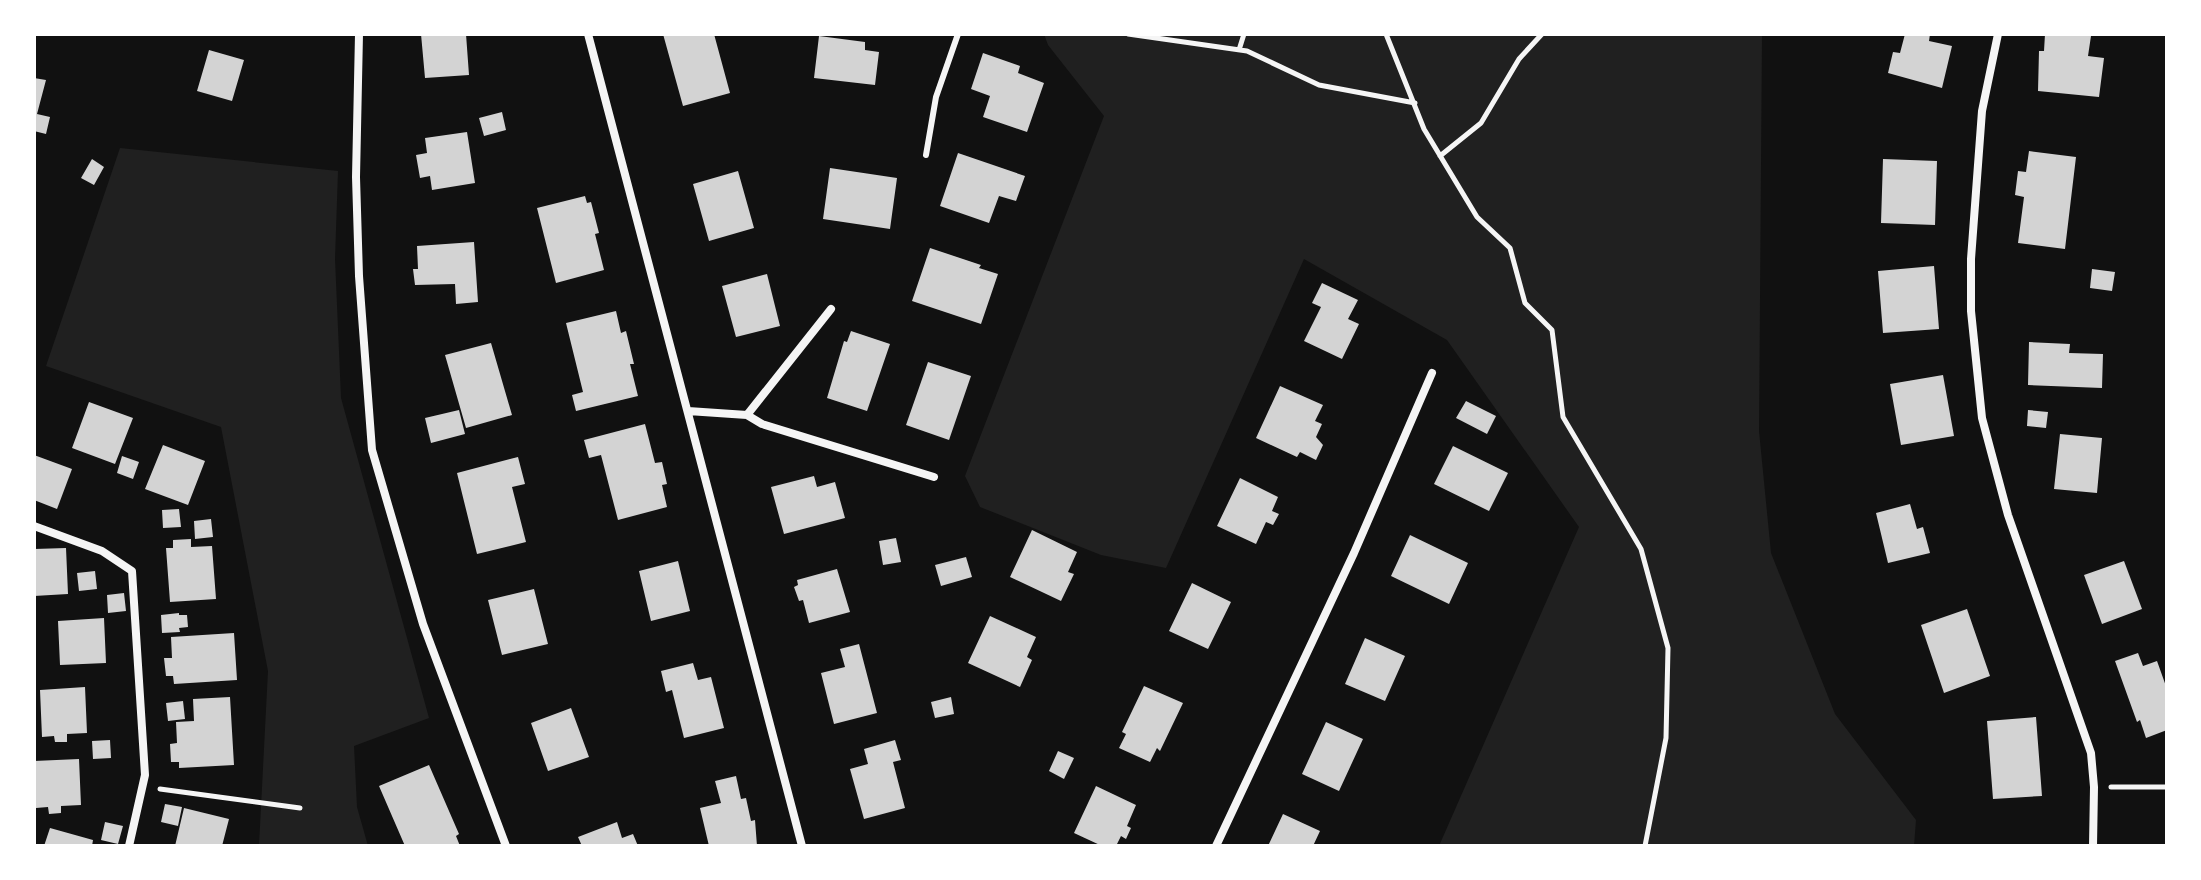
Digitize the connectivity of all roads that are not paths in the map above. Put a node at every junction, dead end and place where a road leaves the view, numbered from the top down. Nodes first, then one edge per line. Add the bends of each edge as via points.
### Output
1 (359, 34) edge
2 (588, 34) edge
3 (958, 34) edge
4 (1998, 34) edge
5 (926, 155) dead end
6 (831, 309) dead end
7 (1432, 373) dead end
8 (688, 411) junction
9 (747, 415) junction
10 (934, 477) dead end
11 (34, 526) edge
12 (129, 846) edge
13 (506, 846) edge
14 (802, 846) edge
15 (1216, 846) edge
16 (2093, 846) edge

1 - 13 street via 359,276 372,450 423,624
2 - 8 street
3 - 5 lane via 936,97
4 - 16 street via 1982,111 1971,259 1982,418 2008,515 2091,753
6 - 9 street
7 - 15 street
8 - 9 street
8 - 14 street
9 - 10 street
11 - 12 street via 102,551 132,571 144,736 143,786

